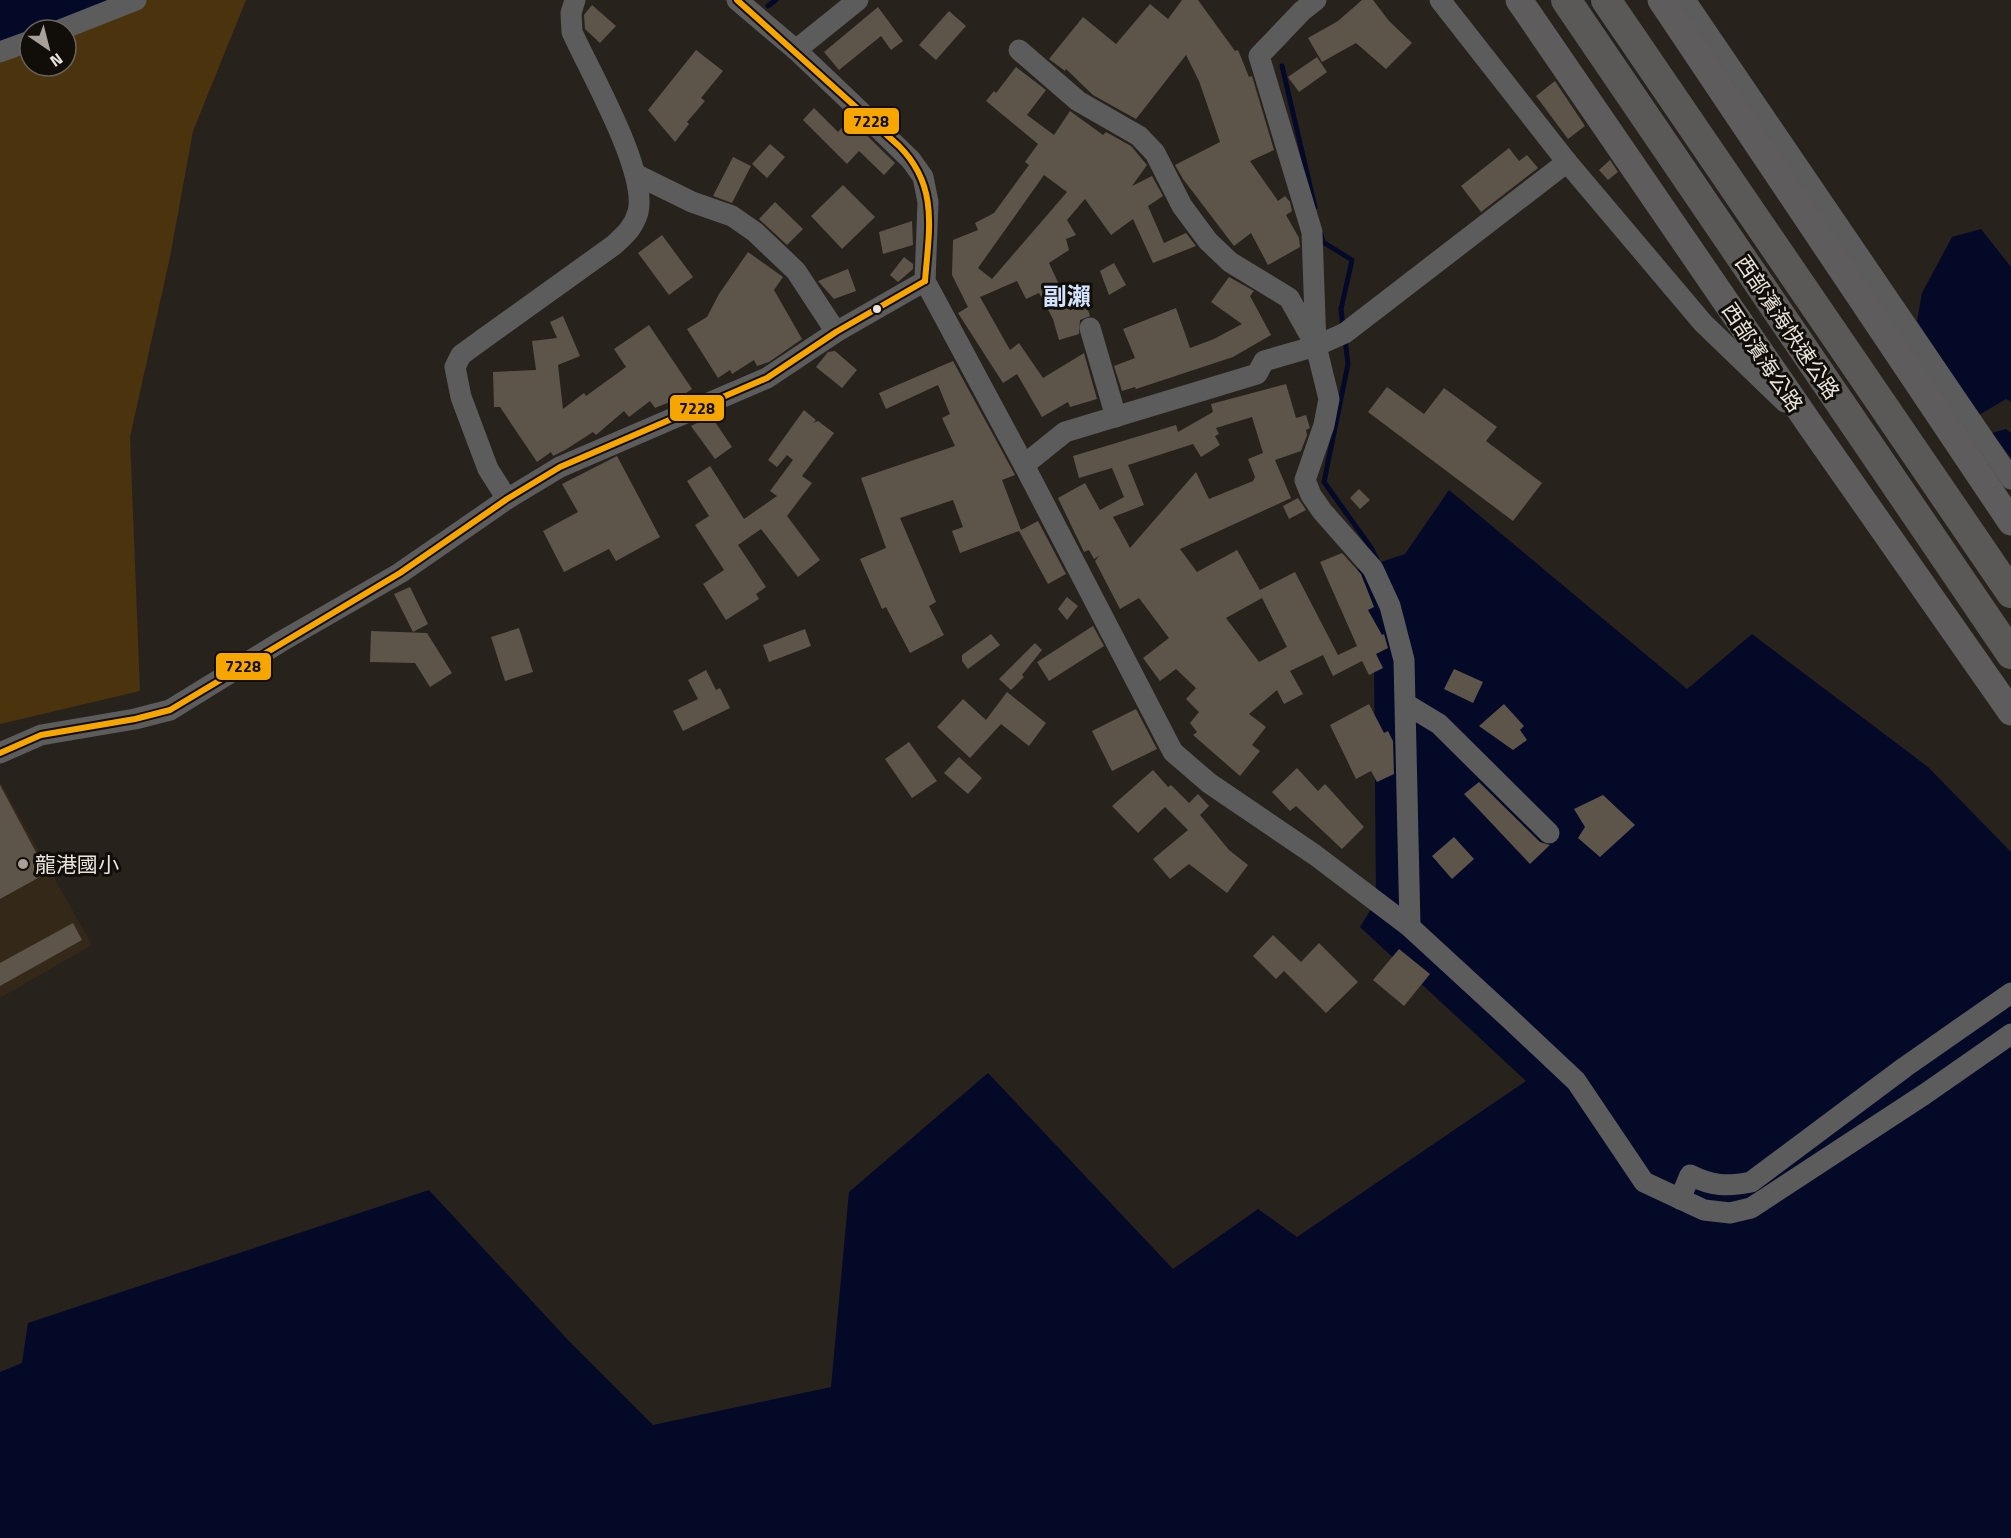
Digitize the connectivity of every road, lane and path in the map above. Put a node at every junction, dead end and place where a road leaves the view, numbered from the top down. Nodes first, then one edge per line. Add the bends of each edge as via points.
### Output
1 (136, 0) edge
2 (575, 0) edge
3 (737, 0) edge
4 (858, 0) edge
5 (1440, 0) edge
6 (1519, 0) edge
7 (1566, 0) edge
8 (1606, 0) edge
9 (1661, 0) edge
10 (1685, 0) edge
11 (1308, 4) edge
12 (78, 23) edge
13 (18, 45) edge
14 (796, 50) junction
15 (1019, 50) dead end
16 (0, 52) edge
17 (1568, 162) junction
18 (635, 174) junction
19 (925, 281) junction
20 (1090, 328) dead end
21 (836, 332) junction
22 (1896, 332) junction
23 (1316, 346) junction
24 (1116, 417) junction
25 (1810, 426) junction
26 (1024, 465) junction
27 (2011, 479) edge
28 (507, 499) junction
29 (2011, 522) edge
30 (2011, 593) edge
31 (2011, 654) edge
32 (1413, 708) junction
33 (2011, 712) edge
34 (0, 753) edge
35 (1549, 833) dead end
36 (1410, 927) junction
37 (2011, 993) edge
38 (1983, 1031) junction
39 (2011, 1034) edge
40 (1914, 1078) junction
41 (1675, 1190) junction

1 - 12 street
2 - 18 street via 572,32
3 - 14 street
4 - 14 street
5 - 17 street
6 - 25 main road, 西部濱海公路
7 - 31 highway, 西部濱海快速公路
8 - 30 highway, 西部濱海快速公路
9 - 22 main road
10 - 22 street
11 - 23 street via 1260,56 1312,232
13 - 16 street
14 - 19 street via 911,160 923,177 928,202
15 - 23 street via 1078,100 1139,136 1155,153 1182,206 1208,241 1230,262 1289,298
17 - 23 street via 1345,333
17 - 25 street via 1703,323
18 - 21 street via 692,202 732,216 755,232 796,271
18 - 28 street via 639,187 633,227 615,245 461,355 455,367 461,397 488,469
19 - 21 street
19 - 26 street
20 - 24 street
21 - 28 street via 767,378 560,467
22 - 27 street
22 - 29 main road
23 - 24 street via 1264,361 1257,374
23 - 32 street via 1329,399 1305,480 1322,511 1373,569 1390,606
24 - 26 street via 1065,432
25 - 33 main road, 西部濱海公路
26 - 36 street via 1173,752 1209,783 1315,855
28 - 34 street via 400,573 170,710 135,720 41,735
32 - 35 street via 1439,724
32 - 36 street
36 - 41 street via 1576,1081 1644,1182
37 - 38 street
38 - 39 street
38 - 40 street
38 - 40 street
40 - 41 street via 1751,1182
40 - 41 street via 1751,1208 1716,1212

